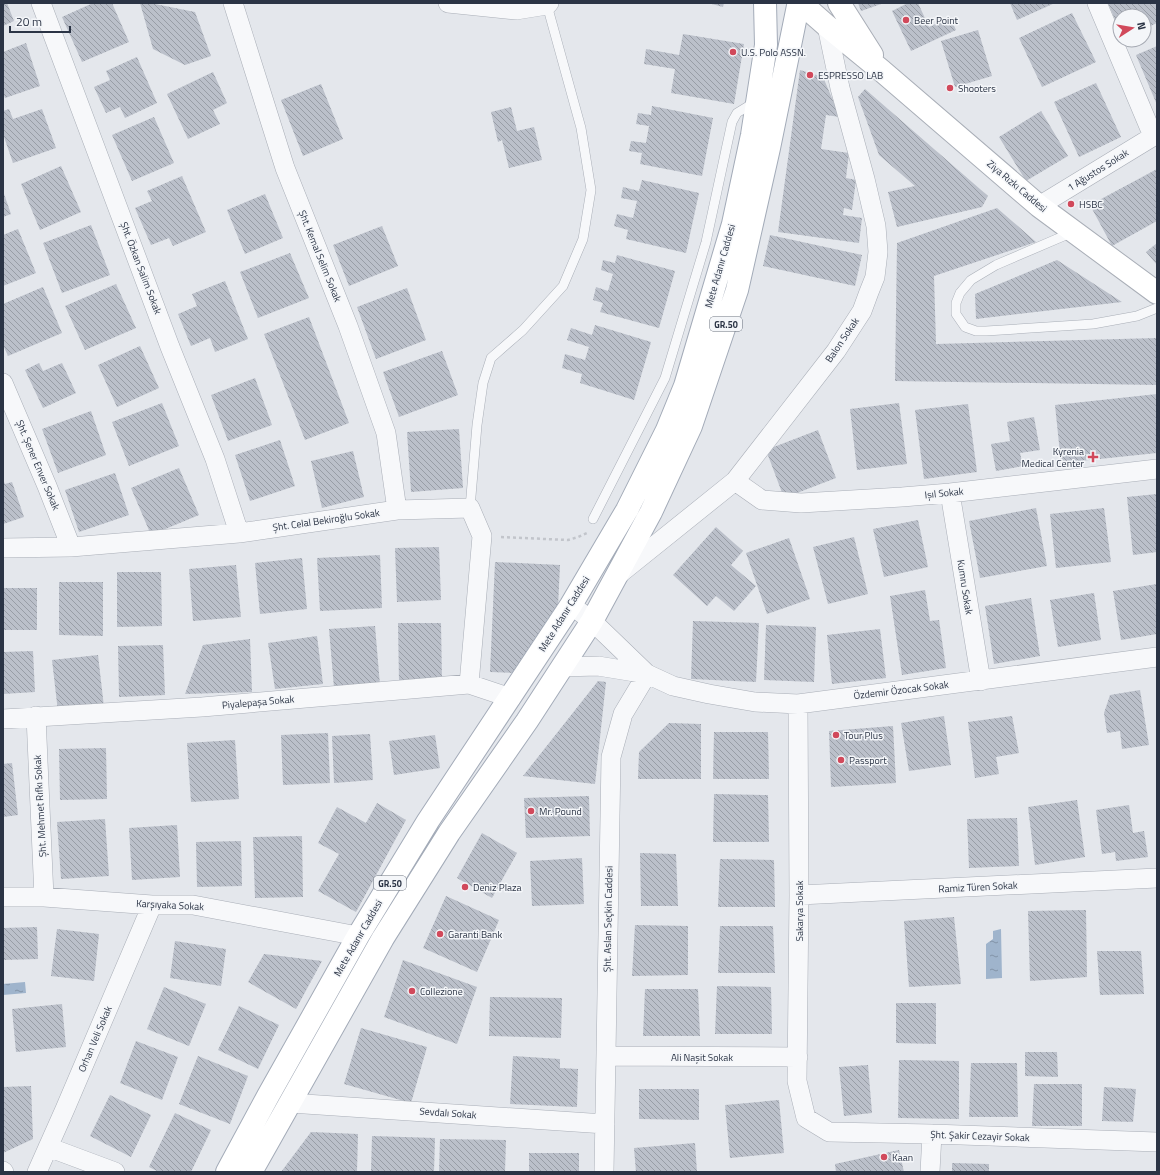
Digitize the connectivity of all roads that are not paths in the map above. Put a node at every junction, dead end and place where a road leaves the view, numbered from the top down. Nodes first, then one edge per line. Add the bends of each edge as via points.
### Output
1 (41, 3) edge
2 (233, 3) edge
3 (448, 3) edge
4 (764, 3) edge
5 (775, 3) edge
6 (839, 3) edge
7 (1097, 3) edge
8 (548, 4) edge
9 (803, 5) edge
10 (827, 26) junction
11 (882, 71) junction
12 (1155, 135) edge
13 (1040, 206) junction
14 (1074, 231) junction
15 (1157, 293) edge
16 (1157, 308) edge
17 (675, 382) junction
18 (3, 384) edge
19 (1157, 469) edge
20 (735, 481) junction
21 (950, 493) junction
22 (470, 508) junction
23 (396, 510) junction
24 (593, 519) road end
25 (239, 533) junction
26 (71, 547) junction
27 (3, 548) edge
28 (616, 576) junction
29 (571, 605) junction
30 (592, 621) junction
31 (1157, 657) edge
32 (561, 667) junction
33 (647, 674) junction
34 (981, 681) junction
35 (469, 684) junction
36 (511, 698) junction
37 (798, 704) junction
38 (36, 716) junction
39 (3, 719) edge
40 (1157, 878) edge
41 (799, 895) junction
42 (44, 896) junction
43 (3, 898) edge
44 (152, 905) junction
45 (358, 936) junction
46 (606, 1056) junction
47 (798, 1057) junction
48 (290, 1103) junction
49 (806, 1118) joint
50 (605, 1124) junction
51 (932, 1134) junction
52 (1157, 1142) edge
53 (48, 1147) junction
54 (37, 1172) edge
55 (115, 1172) edge
56 (227, 1172) edge
57 (251, 1172) edge
58 (604, 1172) edge
59 (930, 1172) edge

1 - 25 street, Şht. Özkan Salim Sokak via 170,347 215,459
2 - 23 street, Şht. Kemal Selim Sokak via 285,168 348,326 386,433
3 - 8 street via 516,10
4 - 17 main road, Mete Adanır Caddesi / GR.50 via 766,44 752,135 733,224
5 - 9 main road via 785,6
6 - 11 main road, Ziya Rızkı Caddesi
7 - 12 street
8 - 22 lane via 581,128 591,190 583,239 563,286 523,330 490,358 478,418
9 - 10 main road, Ziya Rızkı Caddesi
9 - 28 main road, Mete Adanır Caddesi / GR.50 via 737,290 691,426 651,512
10 - 11 main road, Ziya Rızkı Caddesi
10 - 20 street, Balon Sokak via 840,88 876,226 878,252 874,277 862,311 836,351
11 - 13 main road, Ziya Rızkı Caddesi
12 - 13 street, 1 Ağustos Sokak
13 - 14 main road, Ziya Rızkı Caddesi
14 - 15 main road, Ziya Rızkı Caddesi
14 - 16 lane via 996,265 971,280 960,293 956,303 956,314 965,327 986,331 1093,324 1137,316
17 - 24 lane
17 - 29 main road, Mete Adanır Caddesi / GR.50 via 667,430 626,510
18 - 26 street, Şht. Şener Enver Sokak
19 - 21 street, Işıl Sokak
20 - 21 street, Işıl Sokak via 762,500 801,503
20 - 28 street, Balon Sokak
21 - 34 street, Kumru Sokak
22 - 23 street, Şht. Celal Bekiroğlu Sokak
22 - 35 street via 482,536
23 - 25 street, Şht. Celal Bekiroğlu Sokak
25 - 26 street, Şht. Celal Bekiroğlu Sokak
26 - 27 street, Şht. Celal Bekiroğlu Sokak
28 - 30 main road, Mete Adanır Caddesi / GR.50
29 - 30 street, Özdemir Özocak Sokak
29 - 36 main road, Mete Adanır Caddesi / GR.50
30 - 32 main road, Mete Adanır Caddesi / GR.50
30 - 33 street, Özdemir Özocak Sokak
31 - 34 street, Özdemir Özocak Sokak
32 - 33 street, Özdemir Özocak Sokak via 598,666
32 - 48 main road, Mete Adanır Caddesi / GR.50 via 388,931
33 - 37 street, Özdemir Özocak Sokak via 673,686 709,694 755,702
33 - 46 street, Şht. Aslan Seçkin Caddesi via 623,714 611,757
34 - 37 street, Özdemir Özocak Sokak
35 - 36 street, Piyalepaşa Sokak
35 - 38 street, Piyalepaşa Sokak via 202,707
36 - 45 main road, Mete Adanır Caddesi / GR.50 via 428,820
37 - 41 street, Sakarya Sokak
38 - 39 street, Piyalepaşa Sokak
38 - 42 street, Şht. Mehmet Rıfkı Sokak
40 - 41 street, Ramiz Türen Sokak
41 - 47 street, Sakarya Sokak
42 - 43 street, Karşıyaka Sokak
42 - 44 street, Karşıyaka Sokak
44 - 45 street, Karşıyaka Sokak via 193,905
44 - 53 street, Orhan Veli Sokak
45 - 56 main road, Mete Adanır Caddesi / GR.50
46 - 47 street, Ali Naşit Sokak
46 - 50 street, Şht. Aslan Seçkin Caddesi
47 - 49 street, Sakarya Sokak via 798,1081
48 - 50 street, Sevdalı Sokak
48 - 57 main road, Mete Adanır Caddesi / GR.50
49 - 51 street, Şht. Şakir Cezayir Sokak via 829,1132
50 - 58 street, Şht. Aslan Seçkin Caddesi
51 - 52 street, Şht. Şakir Cezayir Sokak
51 - 59 street
53 - 54 street, Orhan Veli Sokak
53 - 55 street

